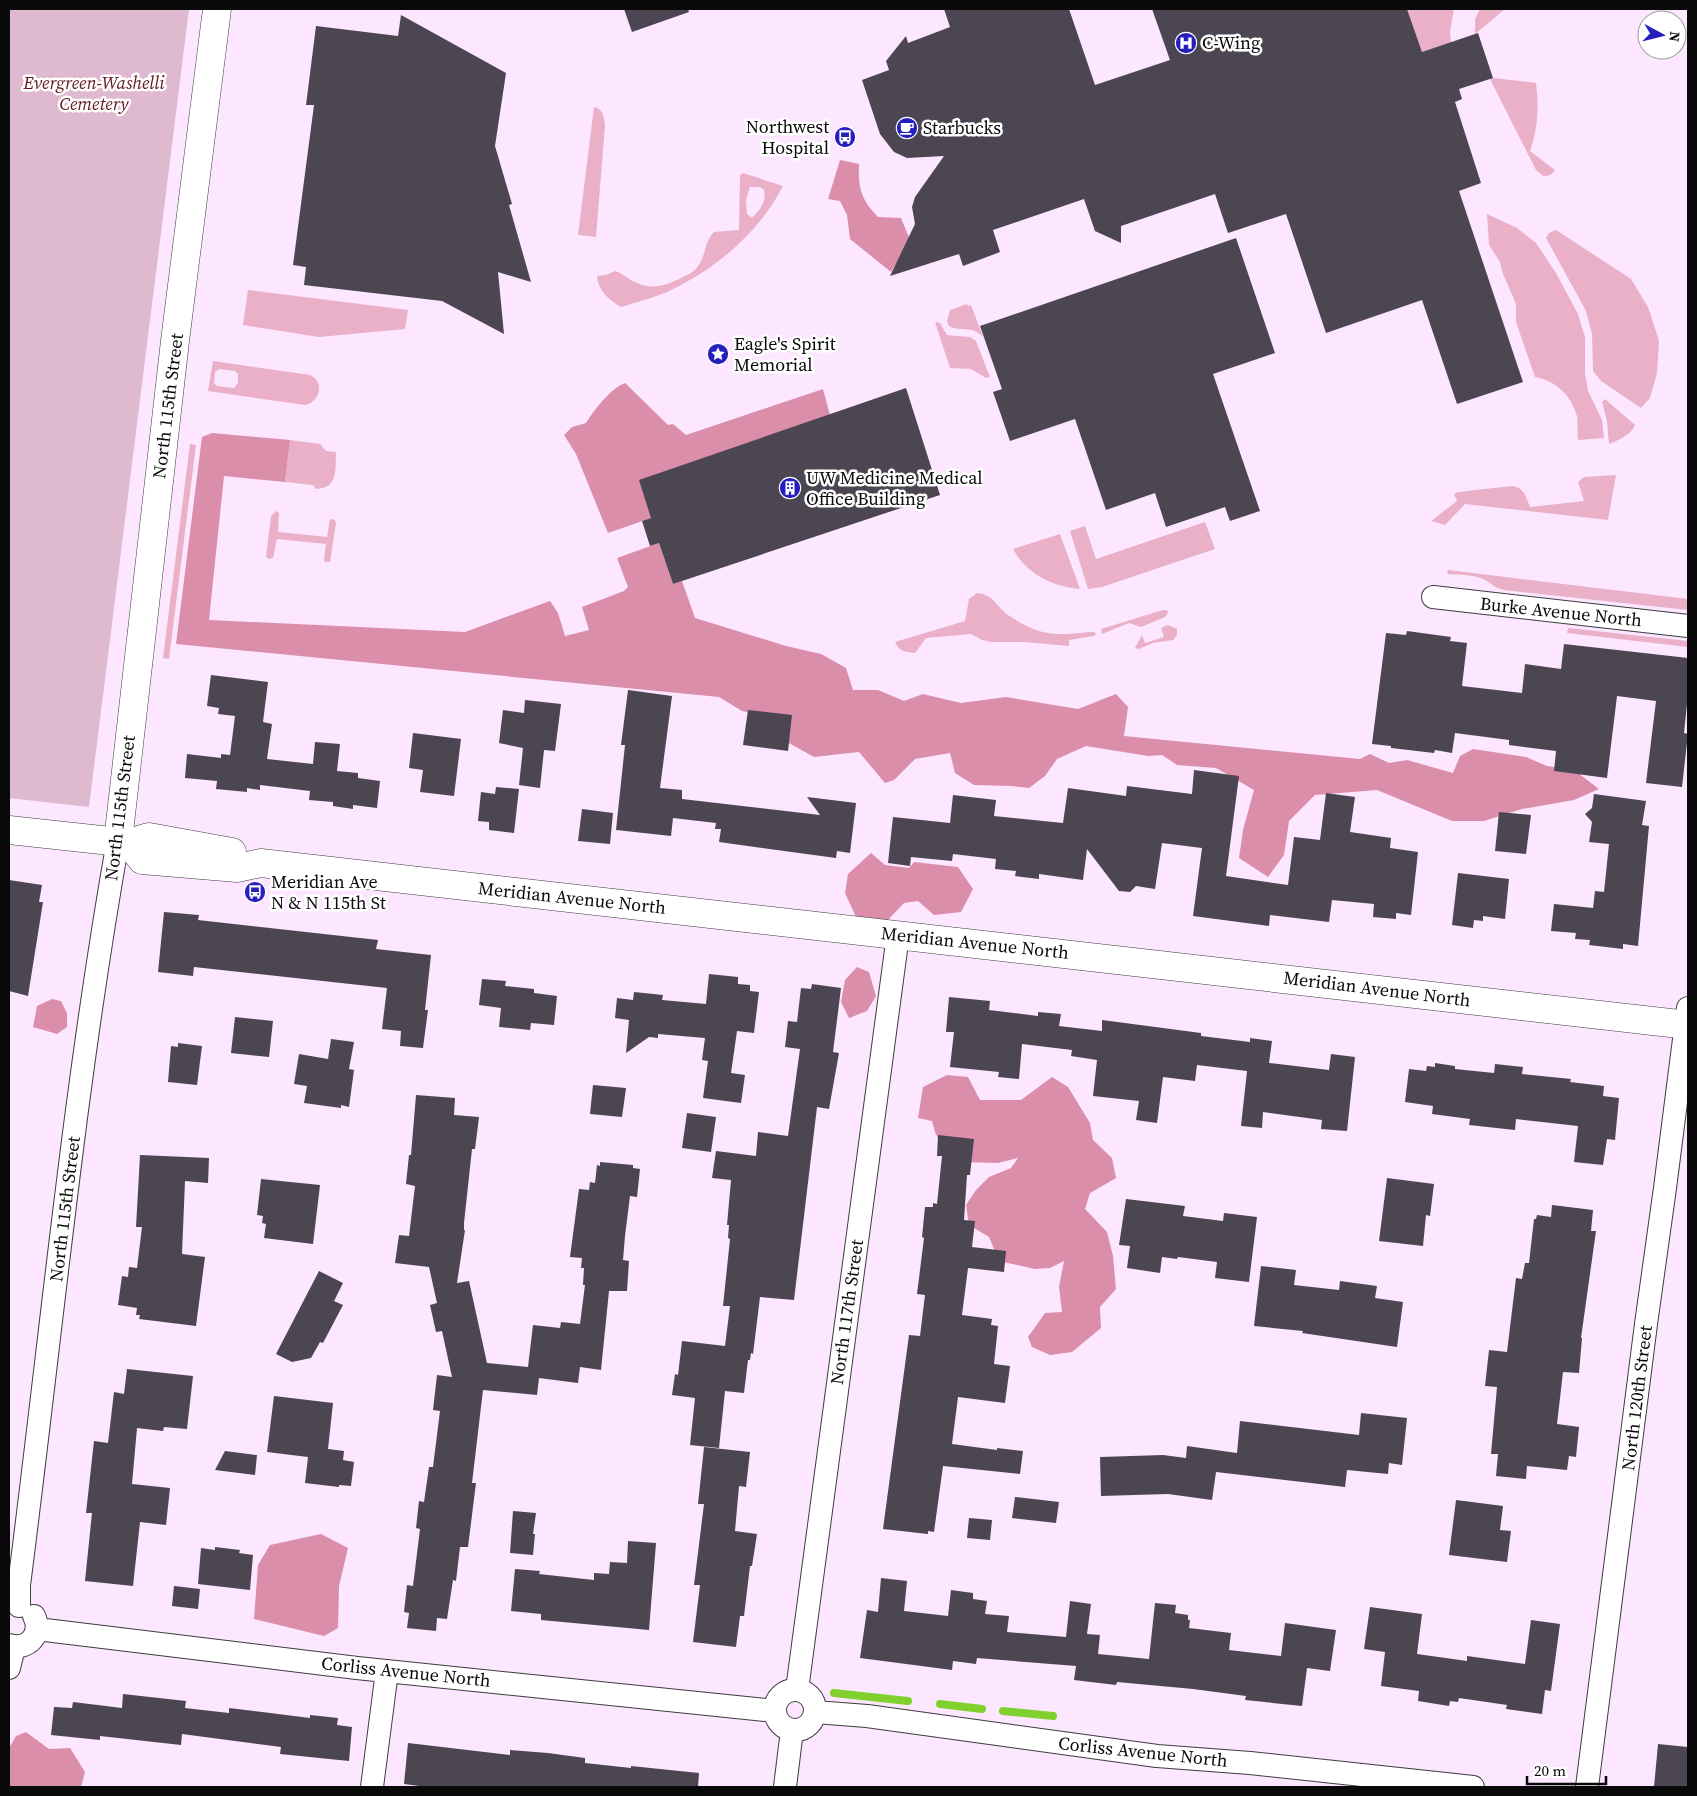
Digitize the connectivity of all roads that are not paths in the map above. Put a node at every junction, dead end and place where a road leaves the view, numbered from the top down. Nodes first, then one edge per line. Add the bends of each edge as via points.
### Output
1 (217, 9) edge
2 (1433, 597) dead end
3 (1688, 626) edge
4 (9, 830) edge
5 (124, 842) junction
6 (898, 935) junction
7 (1687, 1019) edge
8 (14, 1607) edge
9 (37, 1629) junction
10 (12, 1646) edge
11 (9, 1668) edge
12 (387, 1671) junction
13 (797, 1690) junction
14 (775, 1711) junction
15 (815, 1712) junction
16 (792, 1730) junction
17 (372, 1787) edge
18 (785, 1787) edge
19 (1473, 1787) edge
20 (1588, 1787) edge

1 - 5 street, North 115th Street via 175,341
2 - 3 street, Burke Avenue North
4 - 5 street
5 - 6 street, Meridian Avenue North via 142,860 237,868 261,863
5 - 8 street, North 115th Street via 106,911 86,1043
6 - 7 street, Meridian Avenue North
6 - 13 street, North 117th Street
7 - 20 street, North 120th Street
8 - 9 street via 24,1608 33,1614
9 - 10 street via 29,1643
9 - 12 street, Corliss Avenue North
10 - 11 street
12 - 14 street, Corliss Avenue North
12 - 17 street
13 - 14 street via 784,1693
13 - 15 street via 810,1696
14 - 16 street via 780,1724
15 - 16 street via 808,1725
15 - 19 street, Corliss Avenue North via 867,1716 1157,1756
16 - 18 street

